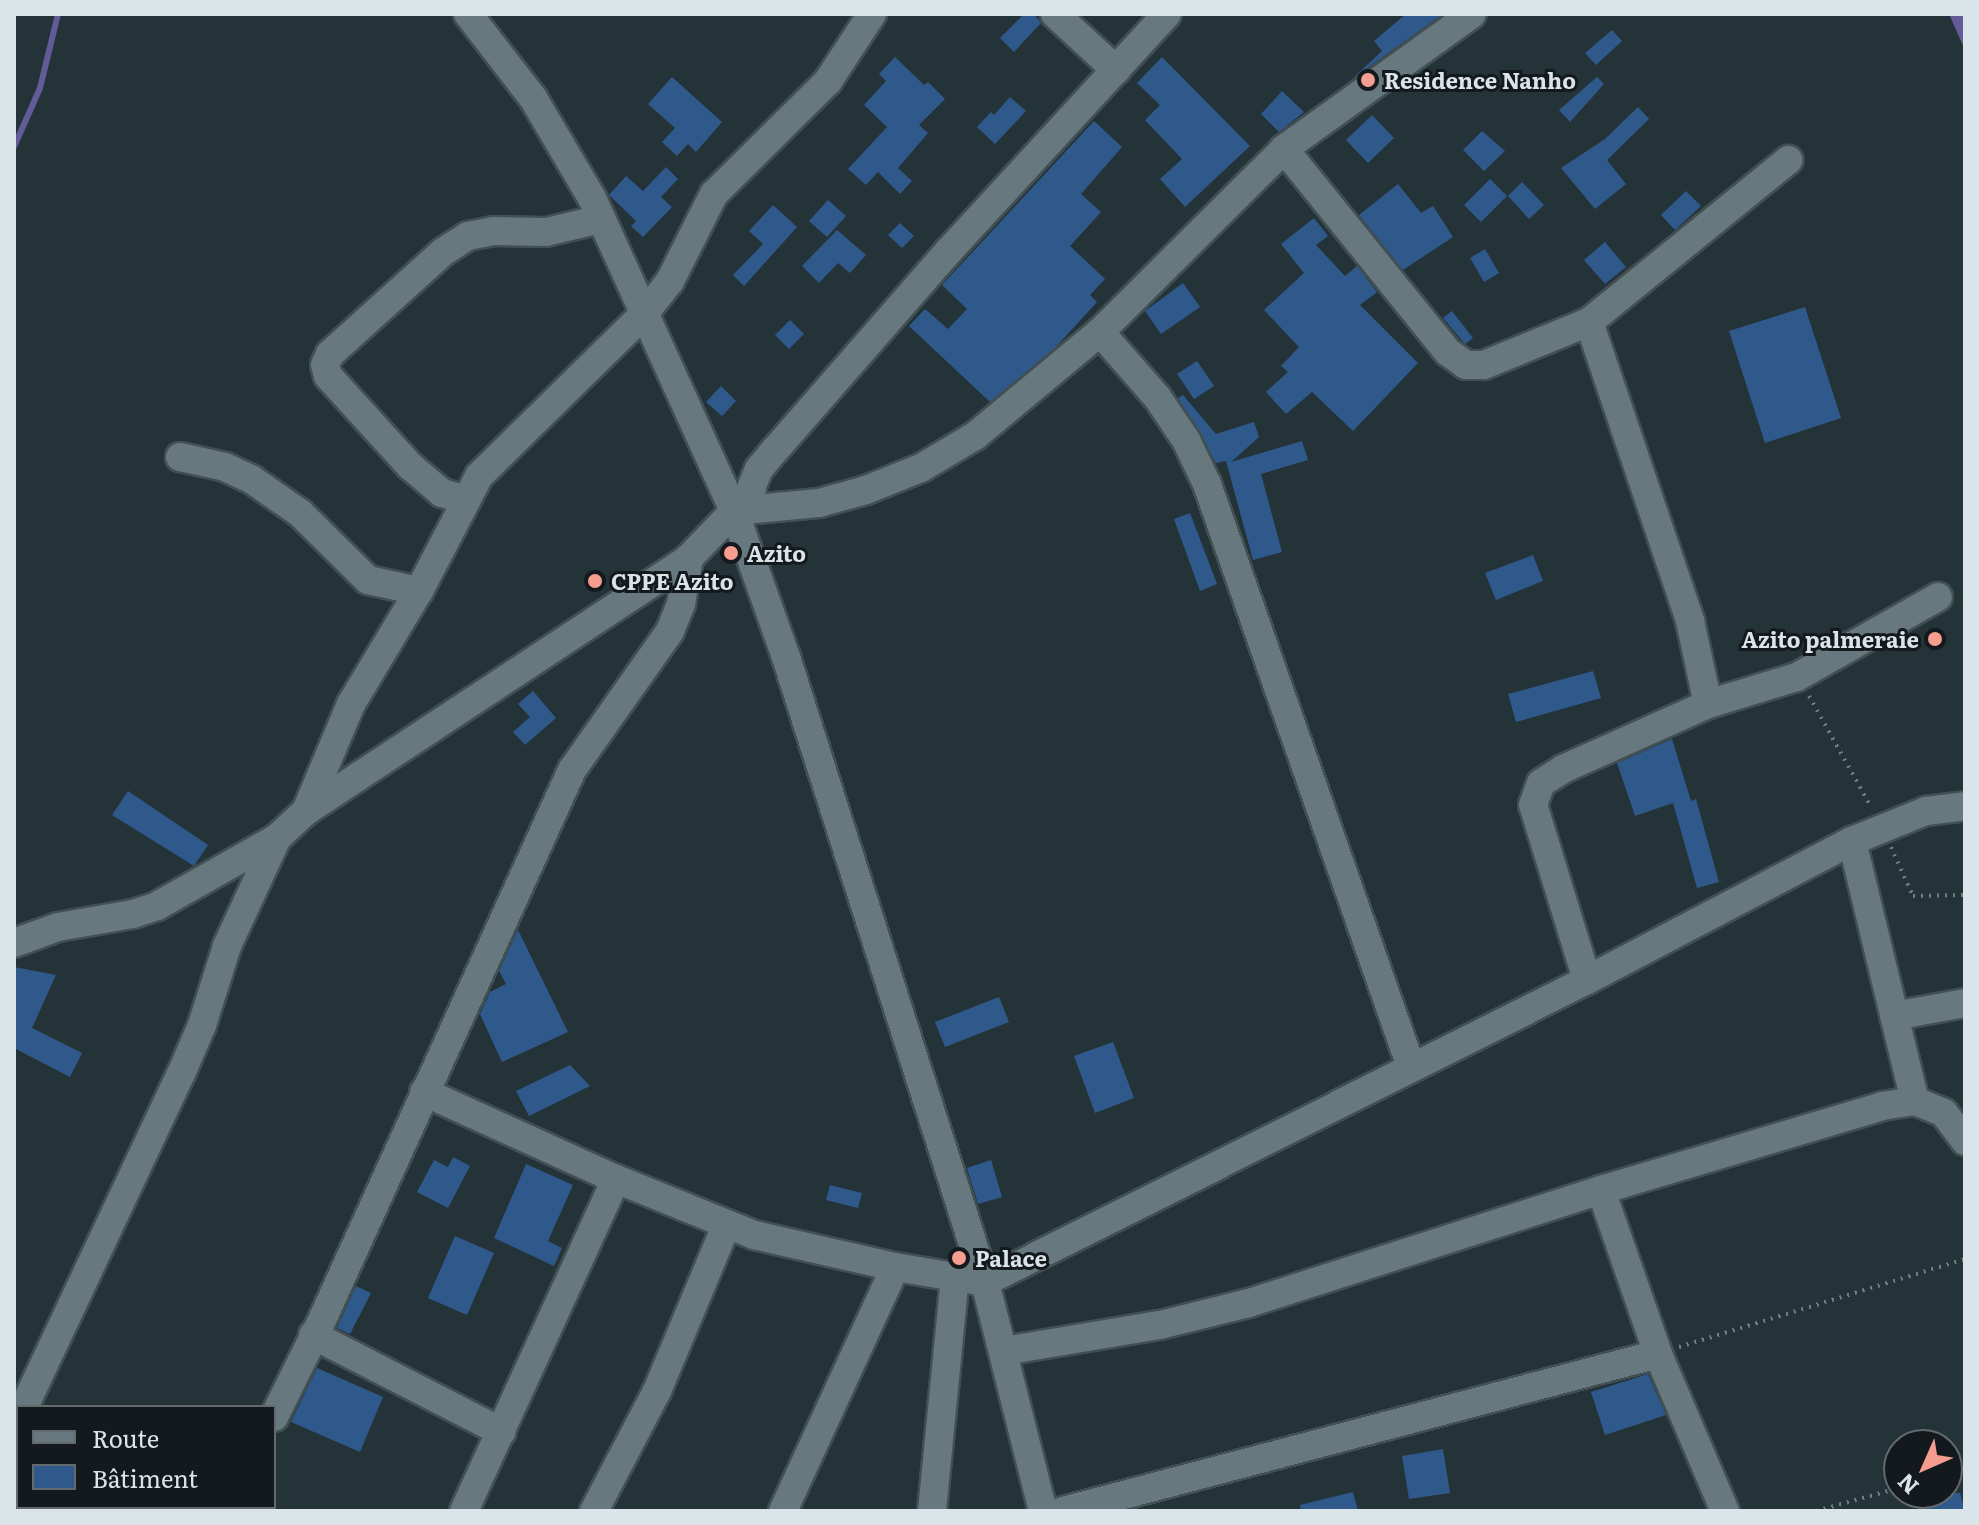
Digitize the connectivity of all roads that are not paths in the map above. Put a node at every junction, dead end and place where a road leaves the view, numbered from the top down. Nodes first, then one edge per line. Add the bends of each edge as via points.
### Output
1 (468, 14) edge
2 (872, 14) edge
3 (1055, 14) edge
4 (1167, 14) edge
5 (1472, 14) edge
6 (1116, 70) junction
7 (1284, 149) junction
8 (1788, 160) dead end
9 (601, 219) junction
10 (645, 313) junction
11 (1589, 322) junction
12 (1100, 332) junction
13 (180, 457) dead end
14 (464, 499) junction
15 (742, 510) junction
16 (689, 558) junction
17 (419, 591) junction
18 (1938, 597) dead end
19 (1708, 704) junction
20 (1965, 806) edge
21 (306, 811) junction
22 (277, 838) junction
23 (1852, 841) junction
24 (14, 943) edge
25 (1587, 980) junction
26 (1965, 1003) edge
27 (1894, 1016) junction
28 (1411, 1067) junction
29 (424, 1092) junction
30 (1915, 1101) junction
31 (1965, 1141) edge
32 (616, 1179) junction
33 (1601, 1190) junction
34 (726, 1226) junction
35 (895, 1267) junction
36 (955, 1277) junction
37 (985, 1282) junction
38 (313, 1335) junction
39 (1004, 1351) junction
40 (1658, 1354) junction
41 (25, 1405) edge
42 (276, 1413) edge
43 (502, 1432) junction
44 (464, 1511) edge
45 (594, 1511) edge
46 (783, 1511) edge
47 (932, 1511) edge
48 (1043, 1511) edge
49 (1063, 1511) edge
50 (1725, 1511) edge

1 - 9 street via 542,111
2 - 10 street via 828,81 714,194 670,281
3 - 6 street
4 - 6 street
5 - 7 street
6 - 15 street via 767,459
7 - 11 street via 1448,352 1466,365 1484,365
7 - 12 street
8 - 11 street
9 - 10 street
9 - 14 street via 546,232 468,236 443,252 330,354 328,376 426,482
10 - 14 street via 504,450
10 - 15 street
11 - 19 street via 1690,621
12 - 15 street via 975,436 921,468 819,503
12 - 28 street via 1157,397 1207,484
13 - 17 street via 251,479 300,513 368,580
14 - 17 street
15 - 16 street
15 - 37 street
16 - 21 street
16 - 29 street via 670,631 572,770
17 - 21 street via 351,704
18 - 19 street via 1797,677
19 - 25 street via 1541,783 1533,805
20 - 23 street via 1926,811
21 - 22 street
22 - 24 street via 157,906 58,927
22 - 41 street via 227,946 181,1074
23 - 25 street
23 - 27 street
25 - 28 street
26 - 27 street
27 - 30 street
28 - 37 street
29 - 32 street
29 - 38 street
30 - 31 street via 1944,1113
30 - 33 street via 1882,1106
32 - 34 street
32 - 43 street
33 - 39 street via 1249,1303 1160,1325
33 - 40 street
34 - 35 street
34 - 45 street via 657,1391
35 - 36 street
35 - 46 street
36 - 37 street
36 - 47 street
37 - 39 street
38 - 42 street
38 - 43 street
39 - 48 street
40 - 49 street
40 - 50 street
43 - 44 street

